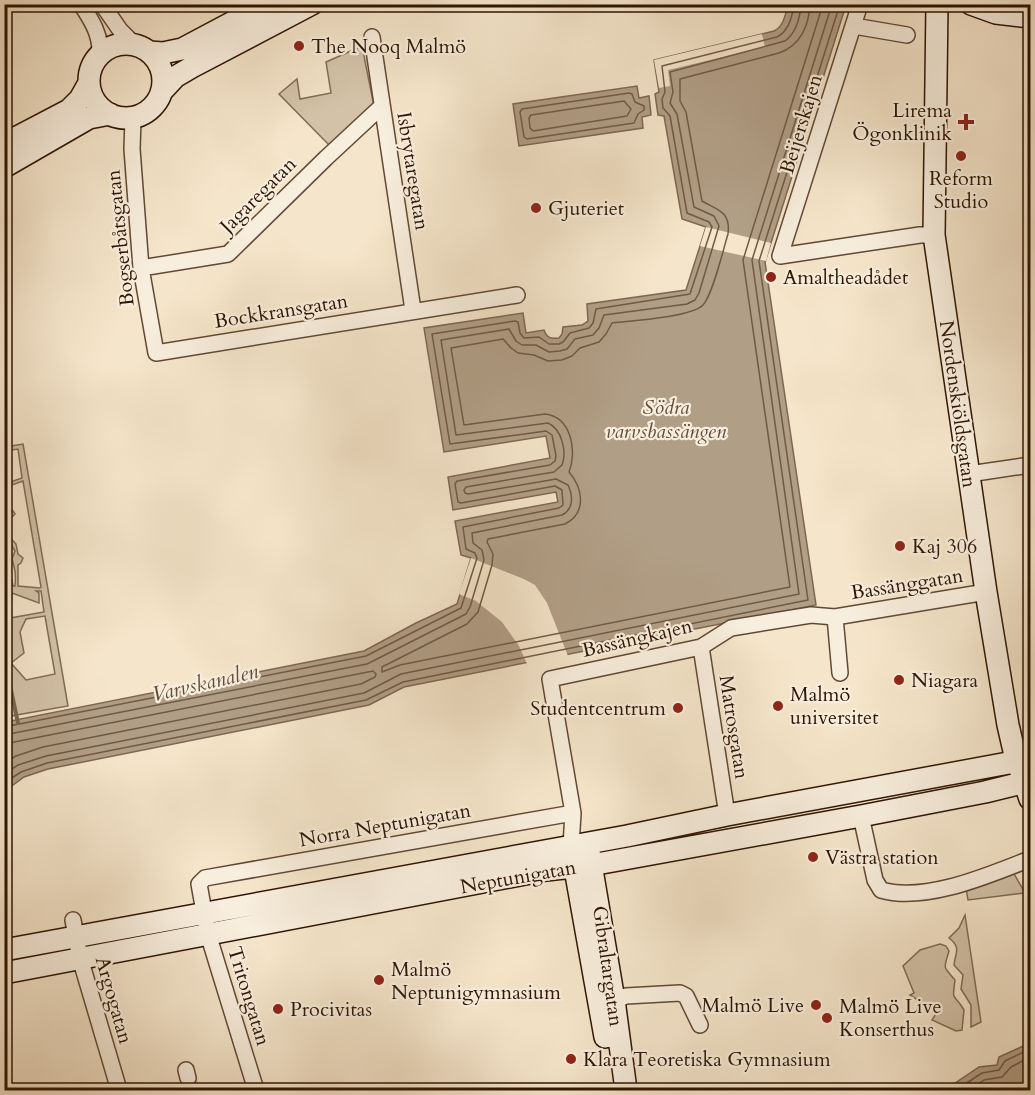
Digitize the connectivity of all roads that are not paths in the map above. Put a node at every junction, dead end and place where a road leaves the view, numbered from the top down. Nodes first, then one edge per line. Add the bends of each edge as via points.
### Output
1 (81, 4) edge
2 (102, 4) edge
3 (267, 4) edge
4 (312, 4) edge
5 (860, 4) edge
6 (937, 4) edge
7 (971, 4) edge
8 (1030, 17) edge
9 (854, 26) junction
10 (907, 35) dead end
11 (372, 37) dead end
12 (142, 48) junction
13 (100, 55) junction
14 (89, 83) junction
15 (162, 91) junction
16 (382, 106) junction
17 (110, 114) junction
18 (133, 118) junction
19 (4, 144) edge
20 (4, 167) edge
21 (934, 236) junction
22 (141, 268) junction
23 (517, 295) dead end
24 (413, 310) junction
25 (156, 353) joint
26 (1030, 465) edge
27 (969, 474) junction
28 (986, 592) junction
29 (836, 617) junction
30 (701, 646) junction
31 (840, 673) dead end
32 (1024, 760) edge
33 (1028, 787) edge
34 (573, 813) junction
35 (727, 815) junction
36 (861, 816) junction
37 (579, 844) junction
38 (1030, 859) edge
39 (583, 866) junction
40 (205, 878) joint
41 (206, 923) junction
42 (74, 928) junction
43 (4, 950) edge
44 (80, 958) junction
45 (4, 973) edge
46 (607, 1003) junction
47 (700, 1025) dead end
48 (119, 1090) edge
49 (256, 1090) edge
50 (614, 1090) edge
51 (626, 1090) edge

1 - 13 street via 98,33
2 - 12 street via 120,30
3 - 12 street via 183,49 164,53
4 - 15 street via 192,67
5 - 9 street, Beijerskajen
6 - 21 street, Nordenskiöldsgatan
7 - 8 street via 996,13
9 - 10 street
9 - 21 street, Beijerskajen via 780,256
11 - 16 street, Isbrytaregatan
12 - 13 street via 122,44
12 - 15 street via 160,67
13 - 14 street via 90,70
14 - 17 street via 96,104
14 - 19 street via 69,110
15 - 18 street via 152,108
16 - 22 street, Jagaregatan via 228,254
16 - 24 street, Isbrytaregatan
17 - 18 street
17 - 20 street via 89,118
18 - 22 street, Bogserbåtsgatan
21 - 27 street, Nordenskiöldsgatan
22 - 25 street, Bogserbåtsgatan
23 - 24 street, Bockkransgatan
24 - 25 street, Bockkransgatan
26 - 27 street
27 - 28 street, Nordenskiöldsgatan
28 - 29 street, Bassänggatan
28 - 32 street, Nordenskiöldsgatan via 1008,725
29 - 30 street, Bassängkajen via 812,615 731,628
29 - 31 street
30 - 34 street, Bassängkajen via 550,679
30 - 35 street, Matrosgatan
32 - 33 street, Nordenskiöldsgatan
32 - 35 street, Neptunigatan
33 - 36 street, Neptunigatan
34 - 37 street
34 - 40 street, Norra Neptunigatan
35 - 37 street, Neptunigatan
36 - 38 street via 875,880 881,890 895,894 939,890
36 - 39 street, Neptunigatan
37 - 39 street, Gibraltargatan
37 - 41 street, Neptunigatan
39 - 41 street, Neptunigatan
39 - 46 street, Gibraltargatan
40 - 41 street, Tritongatan via 199,884
41 - 42 street, Neptunigatan
41 - 44 street, Neptunigatan
41 - 49 street, Tritongatan
42 - 43 street, Neptunigatan
42 - 44 street, Argogatan
44 - 45 street, Neptunigatan
44 - 48 street, Argogatan
46 - 47 street via 629,996 680,993 686,996
46 - 50 street, Gibraltargatan
46 - 51 street, Gibraltargatan

